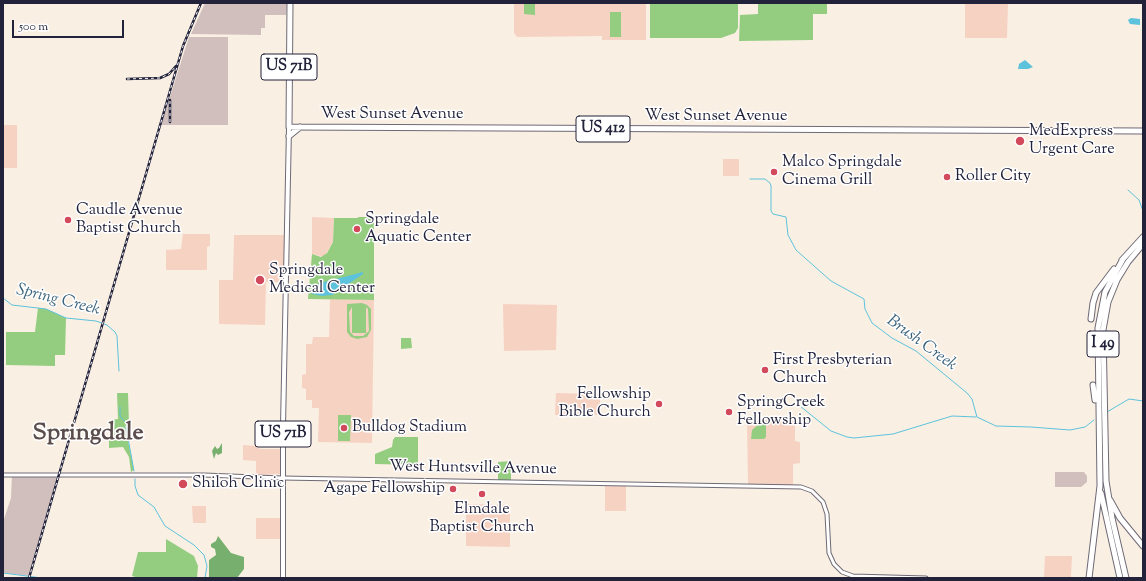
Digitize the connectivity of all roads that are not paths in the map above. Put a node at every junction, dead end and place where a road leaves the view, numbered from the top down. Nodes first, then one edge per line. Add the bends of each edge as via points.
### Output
1 (290, 4) edge
2 (289, 127) junction
3 (300, 127) junction
4 (1143, 131) edge
5 (289, 136) junction
6 (1143, 237) edge
7 (1143, 244) edge
8 (1123, 258) junction
9 (1092, 319) dead end
10 (1093, 385) dead end
11 (1098, 410) junction
12 (3, 475) edge
13 (282, 478) junction
14 (1100, 486) junction
15 (1107, 490) junction
16 (1143, 546) edge
17 (1090, 576) edge
18 (283, 578) edge
19 (926, 578) edge
20 (1086, 578) edge
21 (1120, 578) edge
22 (1126, 578) edge

1 - 2 highway, US 71B
2 - 3 highway, West Sunset Avenue / US 412
2 - 5 main road, US 71B
3 - 4 highway, West Sunset Avenue / US 412
3 - 5 highway
5 - 13 main road, US 71B
6 - 8 highway, I 49
7 - 15 highway, I 49 via 1117,280 1105,317 1104,436
8 - 9 highway via 1097,290 1092,303
8 - 11 highway, I 49 via 1108,285 1100,313
10 - 11 highway
11 - 14 highway, I 49
12 - 13 main road, West Huntsville Avenue via 204,475
13 - 18 main road, US 71B
13 - 19 main road, West Huntsville Avenue via 795,486 807,488 823,502 827,514 829,553 834,564 842,572 854,576
14 - 17 highway
14 - 21 highway, I 49
15 - 16 highway via 1116,512
15 - 22 highway, I 49
17 - 20 highway

